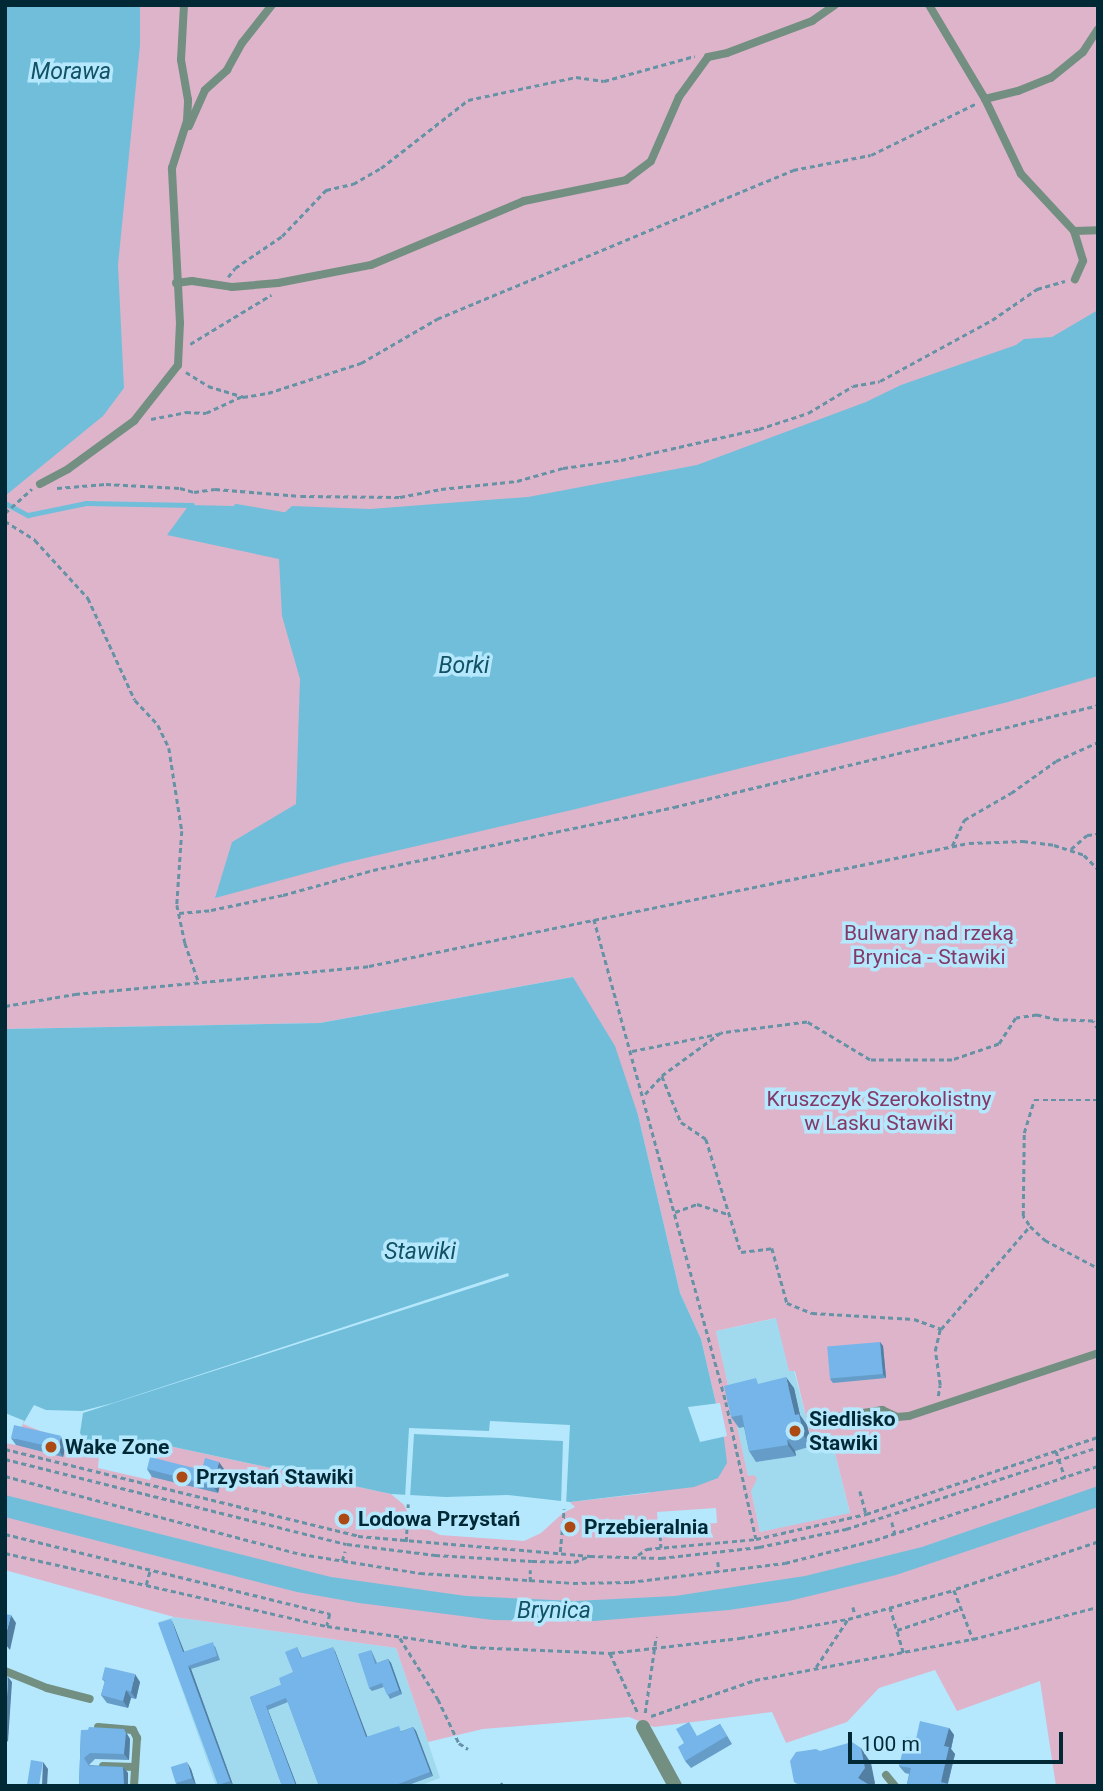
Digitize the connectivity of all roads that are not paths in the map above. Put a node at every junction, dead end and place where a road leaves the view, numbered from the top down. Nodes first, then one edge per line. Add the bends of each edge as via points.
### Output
1 (184, 5) edge
2 (272, 5) edge
3 (835, 5) edge
4 (927, 5) edge
5 (1098, 29) edge
6 (985, 99) junction
7 (182, 141) junction
8 (1098, 230) edge
9 (1073, 231) junction
10 (1075, 279) road end
11 (176, 283) junction
12 (40, 484) road end
13 (1098, 1353) edge
14 (831, 1418) dead end
15 (5, 1671) edge
16 (90, 1699) dead end
17 (98, 1727) edge
18 (643, 1727) road end
19 (95, 1766) edge
20 (135, 1767) junction
21 (886, 1775) dead end
22 (134, 1786) edge
23 (675, 1786) edge
24 (895, 1786) edge

1 - 7 lane via 181,60 188,100
2 - 7 lane via 227,70 205,90
3 - 11 lane via 812,21 708,57 679,97 651,162 626,180 524,201 371,265 295,281
4 - 6 lane
5 - 6 lane via 1083,52 1051,78
6 - 9 lane via 1021,174
7 - 11 lane via 172,168
8 - 9 lane
9 - 10 lane via 1083,261
11 - 12 lane via 178,365 134,421 68,470
13 - 14 lane via 936,1409 897,1417 882,1410
15 - 16 lane
17 - 20 lane via 133,1730 137,1738
18 - 23 street
19 - 20 lane
20 - 22 lane
21 - 24 lane

